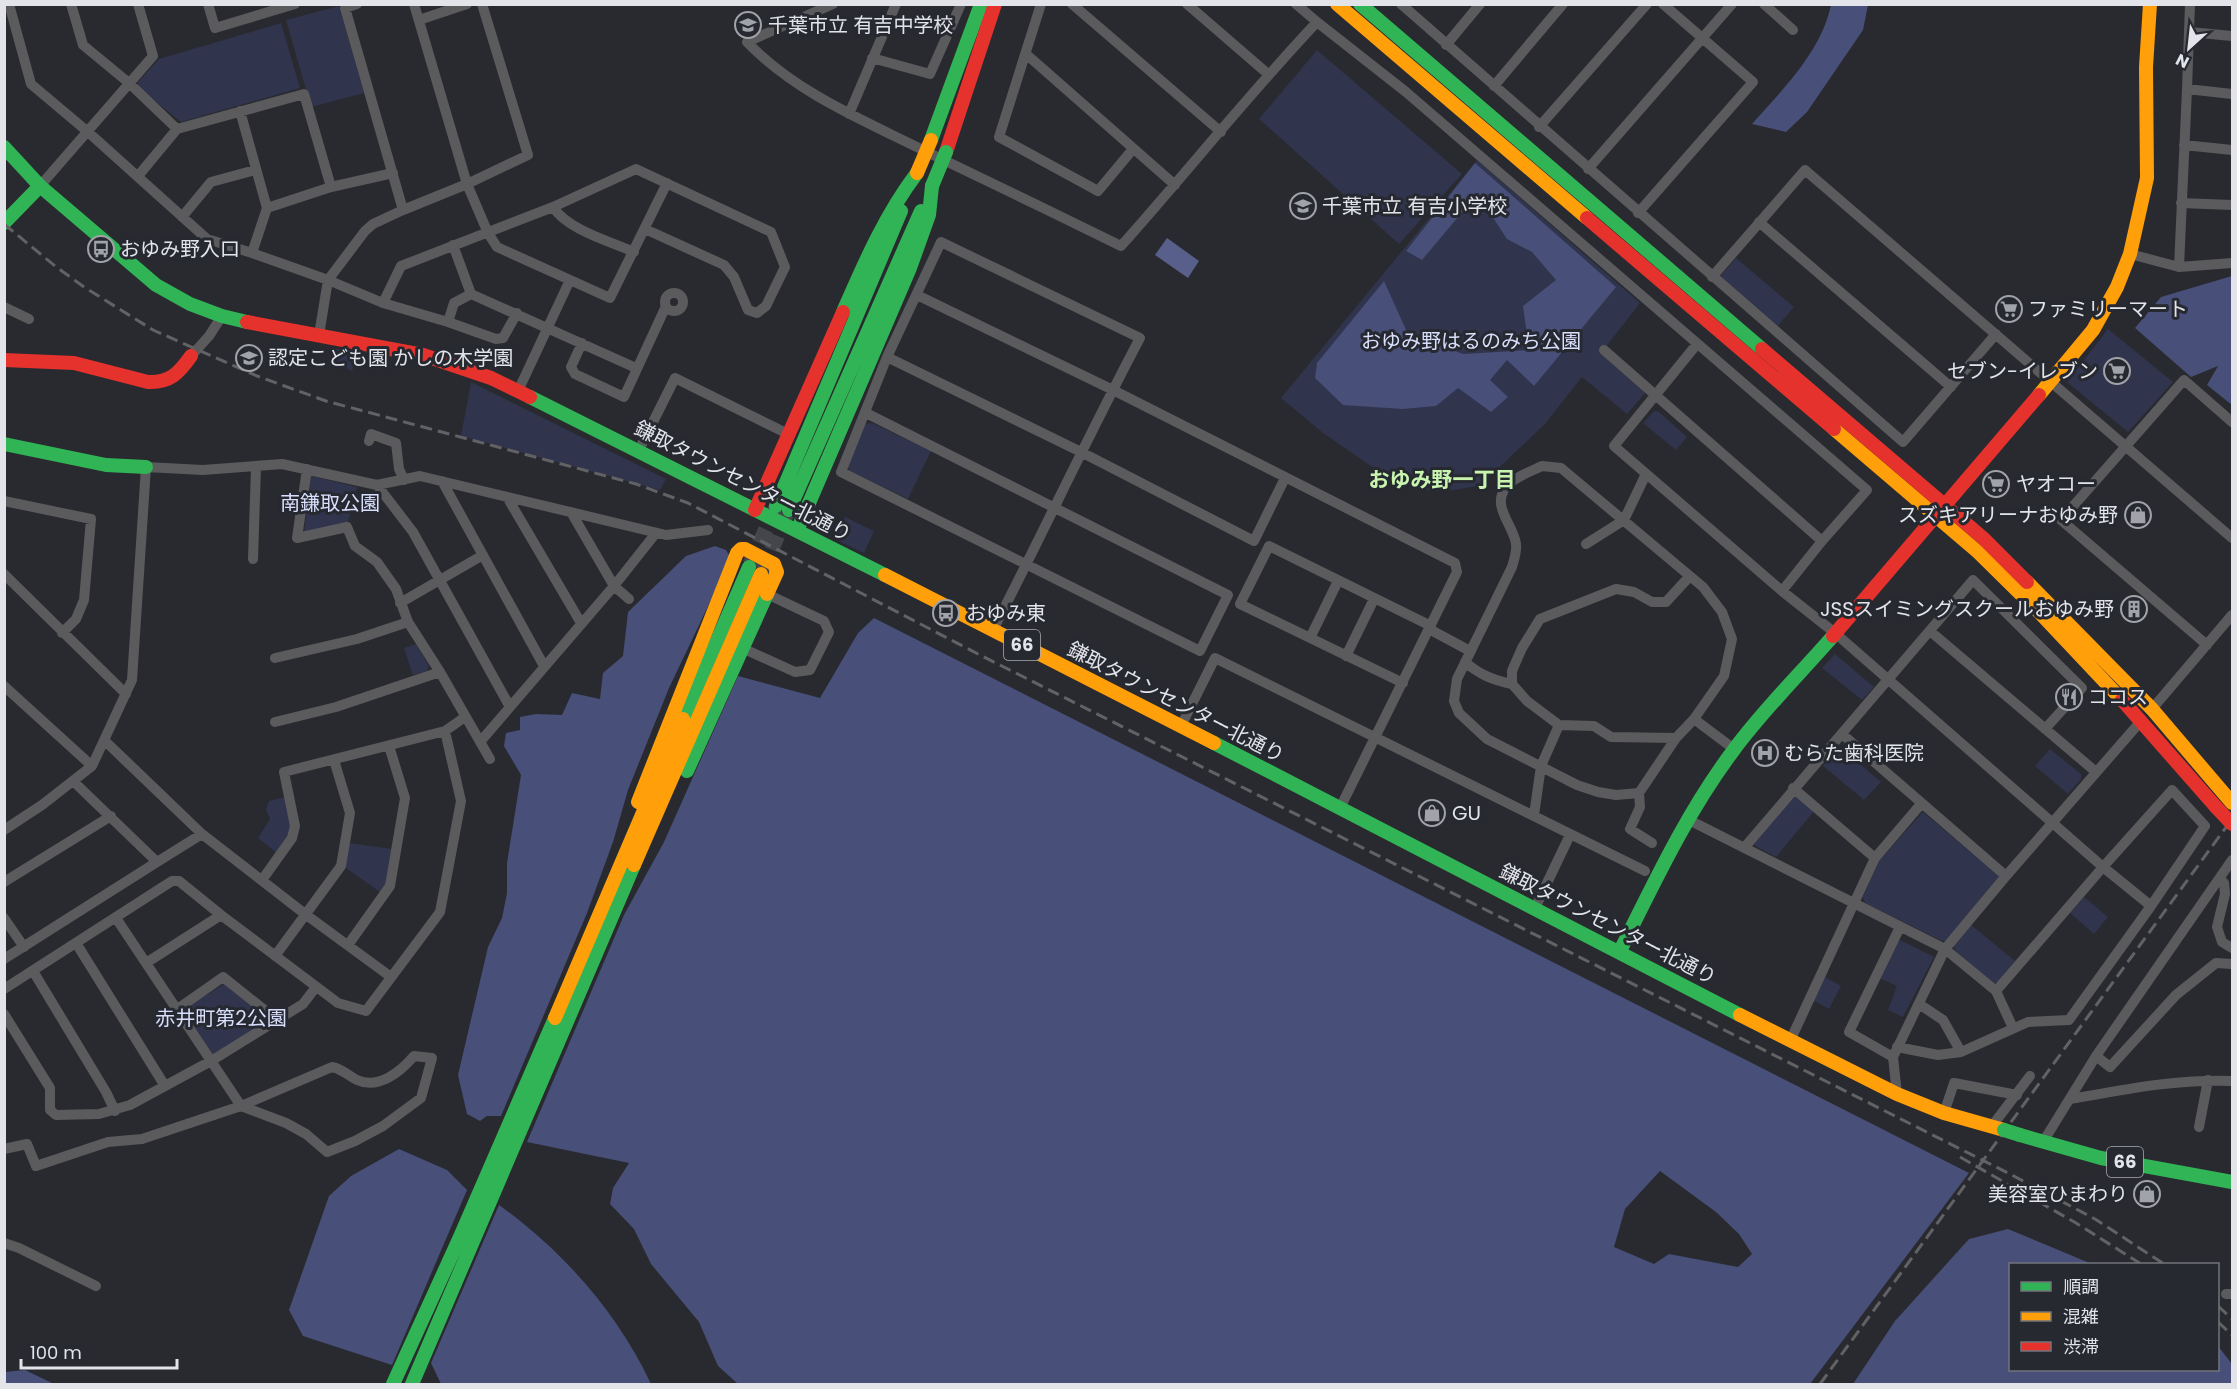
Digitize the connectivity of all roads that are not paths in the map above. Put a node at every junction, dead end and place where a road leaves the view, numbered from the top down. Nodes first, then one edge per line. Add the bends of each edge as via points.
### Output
1 (9, 4) edge
2 (72, 4) edge
3 (138, 4) edge
4 (208, 4) edge
5 (295, 4) edge
6 (357, 4) edge
7 (414, 4) edge
8 (467, 4) edge
9 (482, 4) edge
10 (833, 4) edge
11 (896, 4) edge
12 (961, 4) edge
13 (981, 4) edge
14 (995, 4) edge
15 (1041, 4) edge
16 (1072, 4) edge
17 (1187, 4) edge
18 (1296, 4) edge
19 (1337, 4) edge
20 (1360, 4) edge
21 (1401, 4) edge
22 (1480, 4) edge
23 (1563, 4) edge
24 (1647, 4) edge
25 (1663, 4) edge
26 (1732, 4) edge
27 (1764, 4) edge
28 (2150, 4) edge
29 (2190, 4) edge
30 (278, 7) edge
31 (419, 20) junction
32 (1317, 22) junction
33 (1793, 30) dead end
34 (2189, 32) junction
35 (2232, 36) edge
36 (1703, 38) junction
37 (1446, 45) junction
38 (1026, 54) junction
39 (872, 58) junction
40 (1268, 74) junction
41 (129, 83) junction
42 (1494, 86) junction
43 (2187, 89) junction
44 (2232, 93) edge
45 (240, 111) junction
46 (849, 114) junction
47 (1539, 127) junction
48 (177, 129) junction
49 (88, 132) junction
50 (1221, 132) junction
51 (2184, 145) junction
52 (4, 147) edge
53 (1133, 149) junction
54 (2232, 150) edge
55 (1588, 169) junction
56 (255, 170) junction
57 (393, 173) junction
58 (917, 173) junction
59 (138, 176) junction
60 (667, 183) junction
61 (467, 184) junction
62 (1175, 185) junction
63 (40, 186) junction
64 (932, 186) junction
65 (331, 187) junction
66 (2181, 202) junction
67 (2232, 205) edge
68 (553, 207) junction
69 (267, 208) junction
70 (403, 210) junction
71 (1638, 213) junction
72 (182, 217) junction
73 (1759, 222) junction
74 (4, 224) edge
75 (645, 229) junction
76 (488, 233) junction
77 (453, 245) junction
78 (633, 252) junction
79 (252, 253) junction
80 (2130, 254) junction
81 (2232, 263) edge
82 (2179, 267) junction
83 (1712, 277) junction
84 (328, 280) junction
85 (570, 280) junction
86 (471, 294) junction
87 (917, 295) junction
88 (382, 303) junction
89 (666, 306) dead end
90 (4, 307) edge
91 (518, 313) junction
92 (222, 316) junction
93 (29, 319) dead end
94 (448, 322) junction
95 (549, 328) junction
96 (1996, 334) junction
97 (319, 335) junction
98 (582, 343) junction
99 (1697, 344) junction
100 (1604, 350) dead end
101 (191, 356) joint
102 (887, 357) junction
103 (4, 360) edge
104 (636, 368) junction
105 (2050, 381) junction
106 (1951, 387) junction
107 (1113, 390) junction
108 (518, 391) junction
109 (1656, 394) junction
110 (866, 413) junction
111 (2232, 422) edge
112 (782, 431) dead end
113 (369, 441) dead end
114 (4, 444) edge
115 (2126, 446) junction
116 (639, 450) junction
117 (1081, 452) junction
118 (146, 466) junction
119 (256, 467) junction
120 (307, 469) junction
121 (1647, 474) junction
122 (1285, 478) junction
123 (404, 480) junction
124 (442, 481) junction
125 (377, 486) junction
126 (507, 497) junction
127 (4, 501) edge
128 (1946, 506) junction
129 (1055, 509) junction
130 (755, 510) junction
131 (571, 512) junction
132 (1936, 517) junction
133 (1624, 520) junction
134 (708, 530) dead end
135 (797, 531) junction
136 (656, 533) junction
137 (2232, 538) edge
138 (1822, 541) junction
139 (1586, 544) dead end
140 (483, 555) junction
141 (253, 559) dead end
142 (1026, 565) junction
143 (755, 571) tunnel mouth
144 (4, 574) edge
145 (1689, 577) junction
146 (438, 580) junction
147 (1338, 581) junction
148 (614, 586) junction
149 (1782, 591) junction
150 (767, 594) junction
151 (629, 599) dead end
152 (1374, 599) junction
153 (400, 603) junction
154 (2232, 615) edge
155 (408, 622) junction
156 (581, 623) junction
157 (1430, 628) junction
158 (993, 630) junction
159 (1930, 631) junction
160 (62, 633) junction
161 (1835, 633) junction
162 (1310, 638) junction
163 (2207, 645) junction
164 (742, 648) junction
165 (1346, 656) junction
166 (1468, 657) junction
167 (275, 658) dead end
168 (544, 666) junction
169 (440, 672) junction
170 (1887, 680) junction
171 (1403, 683) junction
172 (1512, 684) junction
173 (4, 686) edge
174 (126, 694) junction
175 (510, 707) junction
176 (2152, 709) junction
177 (465, 717) junction
178 (1694, 718) junction
179 (2140, 721) junction
180 (275, 722) dead end
181 (1559, 724) junction
182 (1181, 726) junction
183 (2045, 729) junction
184 (445, 732) junction
185 (1842, 734) junction
186 (1375, 738) junction
187 (1676, 738) junction
188 (104, 740) junction
189 (480, 742) junction
190 (389, 746) junction
191 (1734, 749) junction
192 (490, 759) dead end
193 (334, 760) junction
194 (92, 766) junction
195 (1541, 766) junction
196 (2096, 772) junction
197 (73, 781) junction
198 (1793, 788) junction
199 (1639, 792) junction
200 (2229, 799) edge
201 (1922, 804) junction
202 (1340, 808) junction
203 (1534, 815) junction
204 (111, 816) junction
205 (1687, 819) junction
206 (2052, 823) junction
207 (2232, 824) edge
208 (4, 830) edge
209 (202, 834) junction
210 (1570, 835) junction
211 (1652, 843) dead end
212 (636, 846) junction
213 (1744, 848) junction
214 (1875, 858) junction
215 (2232, 860) edge
216 (157, 862) junction
217 (2103, 867) junction
218 (1645, 871) dead end
219 (2006, 876) junction
220 (2218, 879) junction
221 (262, 880) junction
222 (4, 882) edge
223 (1856, 902) junction
224 (2151, 906) junction
225 (1535, 908) junction
226 (305, 914) junction
227 (221, 915) junction
228 (4, 918) edge
229 (116, 918) junction
230 (1900, 927) junction
231 (76, 943) junction
232 (348, 945) junction
233 (24, 947) junction
234 (2232, 948) edge
235 (1946, 949) junction
236 (1620, 951) junction
237 (275, 956) junction
238 (4, 959) edge
239 (146, 963) junction
240 (2232, 964) edge
241 (33, 970) junction
242 (391, 977) junction
243 (316, 987) junction
244 (4, 989) edge
245 (1996, 991) junction
246 (1919, 1004) junction
247 (176, 1010) junction
248 (4, 1014) edge
249 (277, 1020) junction
250 (2013, 1028) junction
251 (1790, 1041) junction
252 (1895, 1052) junction
253 (1961, 1052) junction
254 (2096, 1056) junction
255 (211, 1061) junction
256 (2031, 1077) dead end
257 (2208, 1080) junction
258 (2232, 1081) edge
259 (165, 1086) junction
260 (1897, 1094) junction
261 (2017, 1095) junction
262 (2071, 1099) junction
263 (241, 1106) junction
264 (115, 1111) junction
265 (1944, 1113) junction
266 (2199, 1127) dead end
267 (1998, 1128) junction
268 (2043, 1142) junction
269 (4, 1149) edge
270 (2232, 1182) edge
271 (466, 1241) junction
272 (4, 1243) edge
273 (96, 1286) dead end
274 (393, 1384) edge
275 (412, 1384) edge

1 - 49 street via 31,84
2 - 41 street via 83,45
3 - 41 street via 153,56
4 - 30 street via 215,28
5 - 30 street
6 - 57 street via 345,8
7 - 31 street
8 - 31 street
9 - 61 street via 528,155
10 - 46 street via 747,42 766,63
11 - 39 street
12 - 39 street via 930,75
13 - 58 street, bridge
14 - 64 street, bridge
15 - 38 street
16 - 50 street
17 - 40 street
18 - 32 street
19 - 132 street
20 - 128 street
21 - 37 street
22 - 37 street
23 - 42 street
24 - 47 street
25 - 36 street
26 - 36 street
27 - 33 street
28 - 80 street via 2147,178
29 - 34 street
31 - 61 street
32 - 40 street
32 - 99 street via 1406,92
34 - 35 street
34 - 43 street
36 - 55 street
36 - 71 street via 1753,82
37 - 42 street
38 - 53 street
38 - 53 street via 999,136 1098,190
39 - 46 street
40 - 50 street
41 - 48 street
41 - 49 street
42 - 47 street
43 - 44 street
43 - 51 street
45 - 48 street
45 - 56 street
45 - 65 street via 304,94
46 - 62 street via 1121,246
47 - 55 street
48 - 59 street
49 - 59 street
49 - 63 street
50 - 62 street
51 - 54 street
51 - 66 street
52 - 63 street, 鎌取タウンセンター北通り
53 - 62 street
55 - 71 street
56 - 69 street
56 - 72 street via 211,182
57 - 65 street
57 - 70 street
58 - 64 street via 782,508
58 - 130 street via 898,198 871,249
59 - 72 street
60 - 68 street via 636,169
60 - 75 street
60 - 75 street via 771,232 785,267 766,306 757,313 748,310 734,277 724,265
61 - 70 street
61 - 76 street
63 - 74 street
63 - 92 street, 鎌取タウンセンター北通り / 66 via 146,278 172,295
64 - 135 street via 929,215 910,268
65 - 69 street
66 - 67 street
66 - 82 street
68 - 76 street
68 - 78 street via 570,224
69 - 79 street
70 - 84 street via 365,231
71 - 83 street
72 - 79 street via 207,239
73 - 83 street
73 - 96 street via 1805,170
73 - 106 street
75 - 78 street
76 - 77 street
76 - 85 street via 497,247
77 - 86 street
77 - 88 street via 401,266
78 - 85 street via 610,298
79 - 84 street
80 - 82 street
80 - 105 street via 2117,288 2093,330
81 - 82 street
83 - 106 street via 1903,442
84 - 88 street
84 - 97 street
85 - 95 street
86 - 91 street
86 - 94 street via 454,303
87 - 102 street
87 - 107 street
87 - 107 street via 941,242 1140,338
88 - 94 street
89 - 104 street
90 - 93 street
91 - 94 street via 503,338 496,339
91 - 95 street
92 - 97 street, 鎌取タウンセンター北通り / 66
92 - 101 street
95 - 98 street
95 - 108 street
96 - 105 street
96 - 106 street
97 - 108 street, 鎌取タウンセンター北通り / 66 via 423,355 466,368
98 - 104 street
98 - 104 street via 571,367 575,374 624,397
99 - 109 street
99 - 138 street via 1867,490
100 - 109 street
101 - 103 street via 177,376 158,383 74,363
102 - 110 street
102 - 117 street
105 - 115 street
105 - 128 street
107 - 117 street
107 - 122 street
108 - 116 street, 鎌取タウンセンター北通り / 66
109 - 121 street via 1614,446
109 - 138 street
110 - 129 street
110 - 142 street via 841,472
111 - 115 street via 2184,380
112 - 116 street via 675,378
113 - 123 street via 371,434 396,444
114 - 118 street via 106,465
115 - 137 street
115 - 163 street via 2061,520
116 - 130 street, 鎌取タウンセンター北通り / 66
117 - 122 street via 1254,541
117 - 129 street
118 - 119 street via 203,470
118 - 174 street via 132,680
119 - 120 street via 282,464
119 - 141 street
120 - 125 street
120 - 153 street via 297,538 347,527 355,546 384,571
121 - 133 street
121 - 149 street
122 - 157 street via 1455,563 1457,572
123 - 124 street via 420,476
123 - 125 street
124 - 126 street
124 - 140 street
125 - 146 street via 413,532
126 - 131 street
126 - 156 street
127 - 160 street via 91,519 84,600 76,619
128 - 132 street
128 - 176 street via 2016,570
129 - 142 street
129 - 142 street via 1228,595 1200,651
130 - 135 street, 鎌取タウンセンター北通り / 66
131 - 136 street
131 - 148 street
132 - 161 street
132 - 179 street via 2015,587
133 - 139 street
133 - 145 street
133 - 166 street via 1560,468 1542,466 1508,484 1501,498 1502,513 1516,542 1516,553
134 - 136 street
135 - 158 street, 鎌取タウンセンター北通り / 66
136 - 148 street
138 - 149 street
140 - 146 street
140 - 168 street
142 - 158 street
143 - 212 street
144 - 160 street
145 - 172 street via 1666,602 1652,603 1634,592 1616,589 1540,619 1515,663
145 - 178 street via 1703,587 1722,612 1732,639 1724,676
146 - 153 street
146 - 175 street
147 - 152 street
147 - 162 street
147 - 162 street via 1269,546 1240,604
148 - 151 street
148 - 156 street
149 - 161 street
150 - 164 street
150 - 164 street via 824,621 829,632 810,670 795,672
150 - 212 street via 777,572 774,564 741,549 635,810
152 - 157 street
152 - 165 street
153 - 155 street
154 - 163 street
155 - 167 street via 357,639
155 - 169 street
156 - 168 street
157 - 166 street
157 - 171 street
158 - 182 street, 鎌取タウンセンター北通り / 66
159 - 170 street
159 - 183 street
159 - 183 street via 1973,580 2082,688
160 - 174 street
161 - 170 street
161 - 191 street
162 - 165 street
163 - 176 street
164 - 212 street via 683,780 657,828
165 - 171 street
166 - 172 street via 1478,673
166 - 195 street via 1455,689 1459,713 1487,739
168 - 175 street
169 - 177 street
169 - 180 street via 336,707
170 - 185 street
170 - 206 street
171 - 186 street
172 - 181 street via 1527,701
173 - 194 street
174 - 188 street
175 - 189 street
176 - 200 street
177 - 184 street
177 - 189 street
178 - 187 street
178 - 191 street
179 - 196 street
179 - 207 street, bridge
181 - 187 street via 1594,726 1611,737
181 - 195 street
182 - 186 street via 1215,658
182 - 202 street, 鎌取タウンセンター北通り / 66
183 - 196 street
184 - 190 street
184 - 242 street via 461,801 440,912
185 - 198 street
185 - 201 street
186 - 202 street
186 - 203 street
187 - 199 street
188 - 194 street
188 - 209 street
189 - 192 street
190 - 193 street
190 - 232 street via 405,798 390,886
191 - 205 street
193 - 221 street via 284,772 295,826 292,838
193 - 226 street via 350,813 341,866
194 - 197 street
195 - 199 street via 1599,792
195 - 203 street
196 - 206 street
197 - 204 street
197 - 208 street
198 - 213 street
198 - 214 street
199 - 211 street via 1640,807 1630,829
201 - 214 street
201 - 219 street
202 - 225 street, 鎌取タウンセンター北通り / 66
203 - 210 street
204 - 216 street
204 - 222 street
205 - 213 street
205 - 236 street
206 - 217 street
206 - 219 street
209 - 216 street
209 - 221 street
210 - 218 street
210 - 225 street
212 - 271 street
213 - 223 street
214 - 223 street
215 - 220 street
216 - 233 street
217 - 224 street
217 - 224 street via 2172,790 2205,826
217 - 245 street
219 - 235 street
220 - 234 street via 2224,883 2225,894 2217,927 2222,942
220 - 254 street
221 - 226 street
223 - 230 street
223 - 251 street
224 - 250 street via 2069,1020 2028,1022
225 - 236 street, 鎌取タウンセンター北通り / 66
226 - 232 street
226 - 237 street
227 - 229 street via 179,881 172,881
227 - 237 street
227 - 239 street
228 - 233 street
229 - 231 street
229 - 239 street
230 - 235 street
230 - 252 street via 1849,1032
231 - 241 street
231 - 259 street
232 - 242 street
233 - 238 street
235 - 245 street
235 - 246 street
236 - 251 street, 鎌取タウンセンター北通り / 66
237 - 243 street
239 - 247 street
240 - 254 street via 2216,963 2176,995 2110,1067
241 - 244 street
241 - 264 street
242 - 243 street via 366,1011 338,1003
243 - 249 street via 303,1004
245 - 250 street
246 - 252 street
246 - 253 street via 1943,1020
247 - 249 street via 223,977
247 - 255 street
248 - 264 street via 50,1088 50,1110 56,1115
249 - 255 street
250 - 253 street
251 - 260 street, 鎌取タウンセンター北通り / 66
252 - 253 street
252 - 260 street
254 - 262 street
255 - 259 street
255 - 263 street
256 - 261 street
257 - 258 street
257 - 262 street via 2158,1083
257 - 266 street
259 - 264 street
260 - 265 street, 鎌取タウンセンター北通り / 66
261 - 265 street via 1954,1083
261 - 267 street
262 - 268 street
263 - 263 street via 286,1123 327,1152 383,1126 421,1098 432,1058 414,1056 400,1071 376,1083 358,1081 332,1067
263 - 269 street via 142,1139 108,1142 36,1166 27,1144
265 - 267 street, 鎌取タウンセンター北通り / 66
267 - 268 street, 鎌取タウンセンター北通り / 66, bridge
268 - 270 street, 鎌取タウンセンター北通り / 66 via 2101,1158
271 - 274 street
271 - 275 street
272 - 273 street

